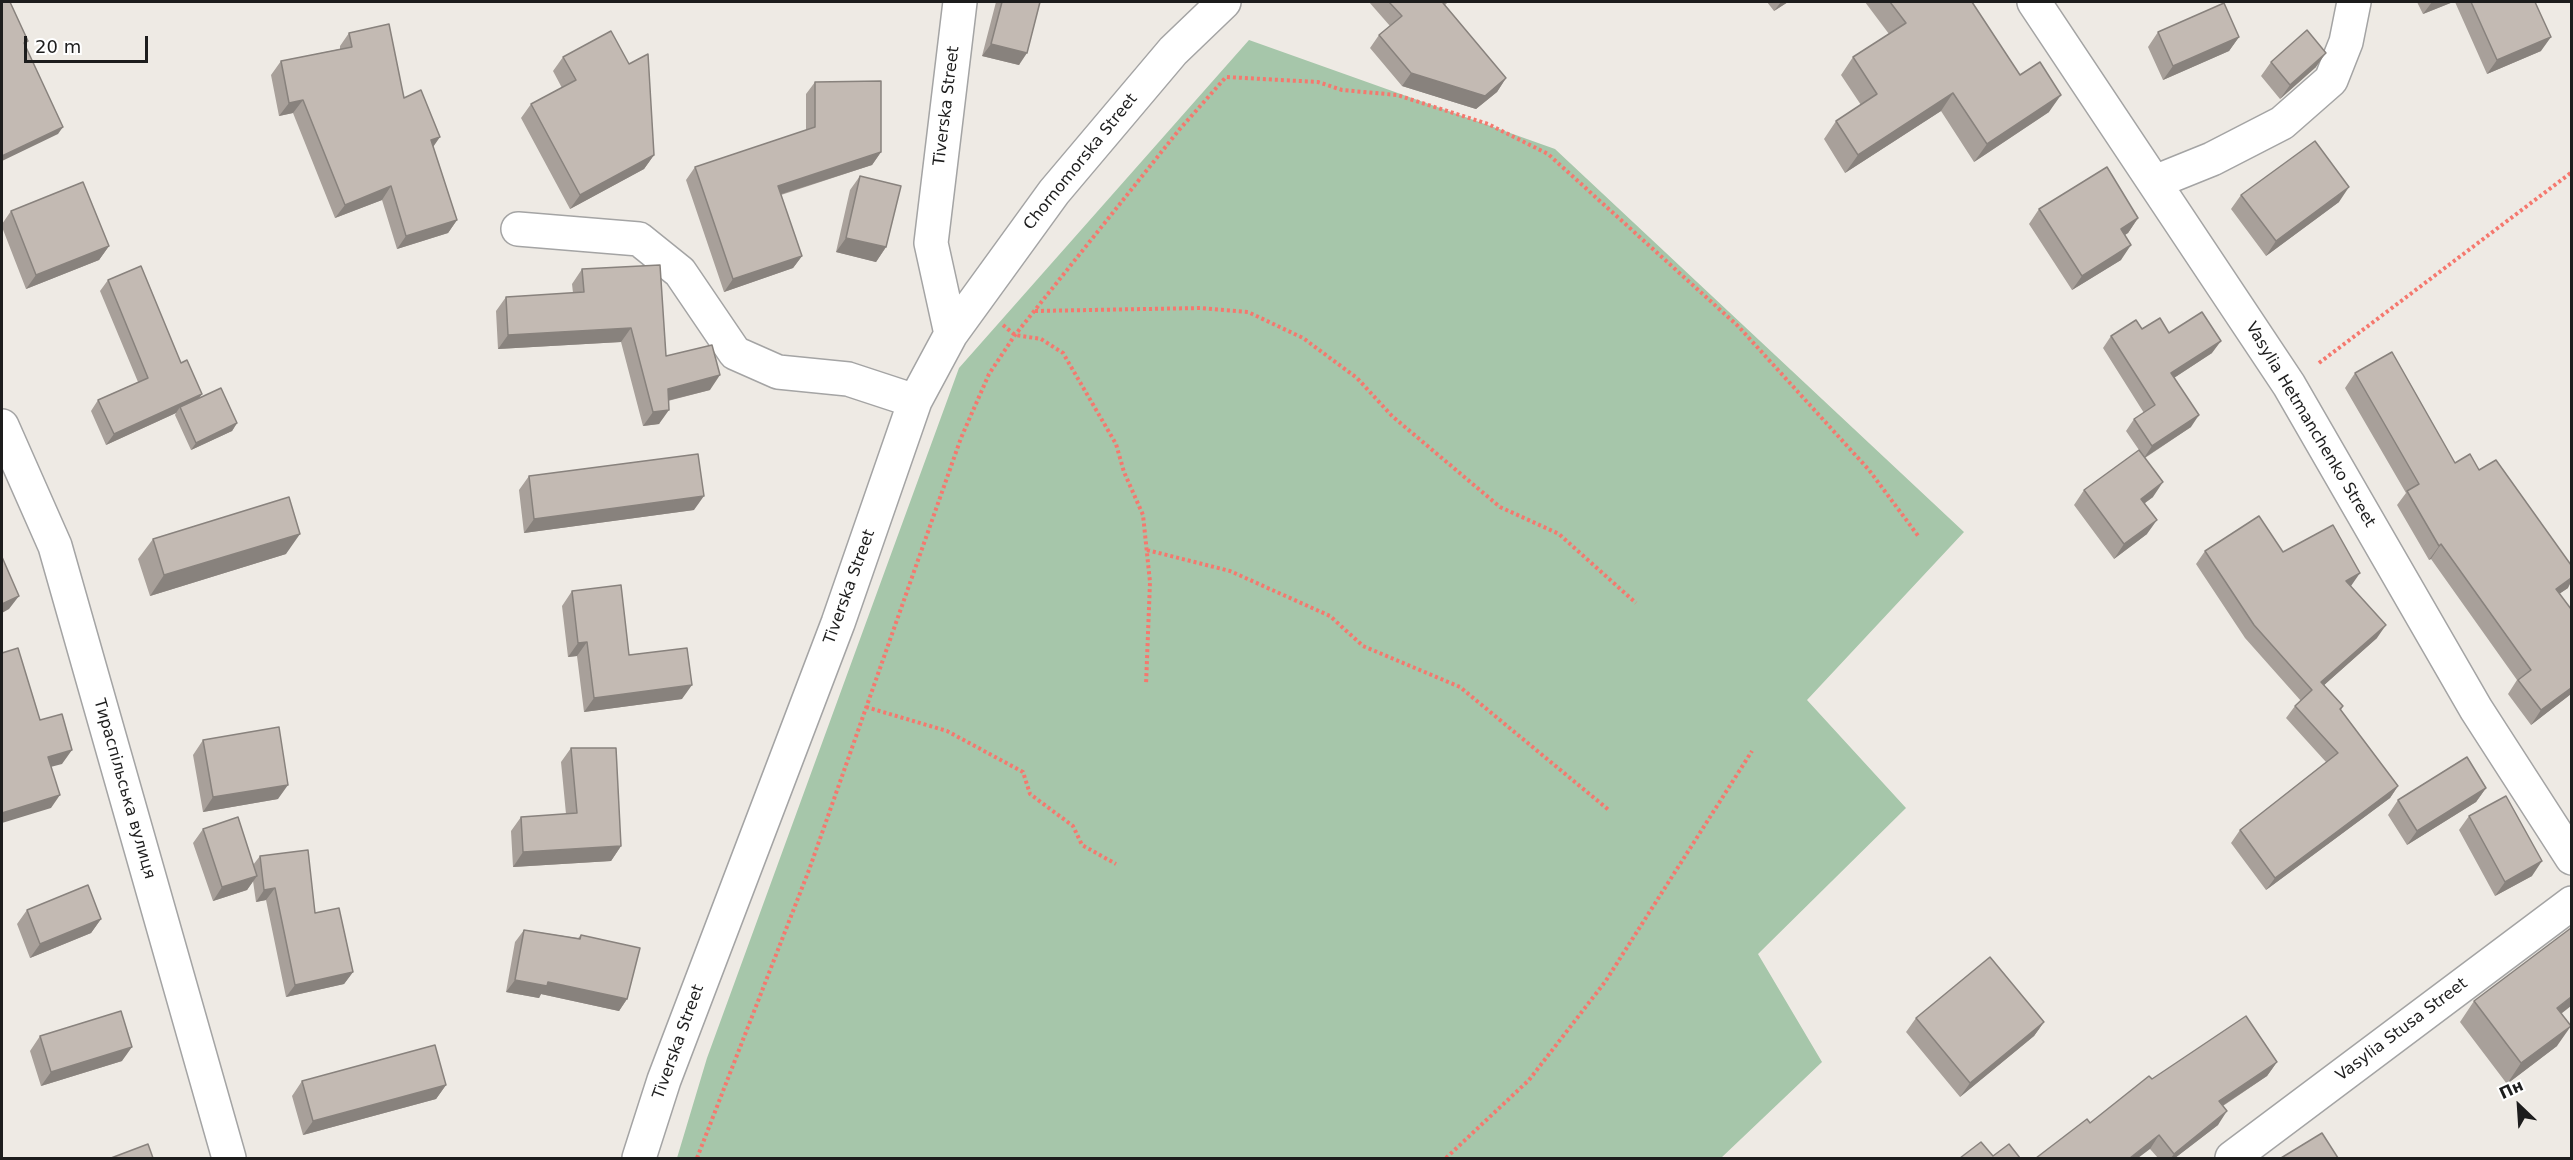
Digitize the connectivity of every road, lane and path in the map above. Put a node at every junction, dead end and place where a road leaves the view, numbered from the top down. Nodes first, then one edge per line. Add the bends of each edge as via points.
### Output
1 (960, 2) edge
2 (1224, 2) edge
3 (2034, 2) edge
4 (2354, 2) edge
5 (2571, 172) edge
6 (2155, 182) junction
7 (518, 229) dead end
8 (974, 303) junction
9 (1034, 311) junction
10 (951, 334) junction
11 (1015, 335) junction
12 (2289, 385) junction
13 (915, 401) junction
14 (2, 426) edge
15 (1919, 537) dead end
16 (1147, 550) junction
17 (1636, 603) dead end
18 (1146, 685) dead end
19 (866, 707) junction
20 (1752, 751) dead end
21 (1610, 811) dead end
22 (2571, 858) edge
23 (1116, 864) dead end
24 (2571, 903) edge
25 (229, 1158) edge
26 (639, 1158) edge
27 (698, 1158) edge
28 (1446, 1158) edge
29 (2232, 1158) edge

1 - 10 street, Tiverska Street via 931,243
2 - 8 street, Chornomorska Street via 1173,51 1053,192
3 - 6 street, Vasylia Hetmanchenko Street
4 - 6 street via 2346,42 2331,80 2282,123 2212,159
5 - 12 path
6 - 12 street, Vasylia Hetmanchenko Street
7 - 13 street via 639,239 680,272 735,353 778,372 848,379
8 - 10 street, Chornomorska Street
8 - 11 path
9 - 11 path
9 - 15 path via 1226,77 1318,82 1342,90 1397,95 1488,124 1548,154 1738,326 1869,470
9 - 17 path via 1201,308 1248,312 1303,338 1357,378 1392,416 1500,507 1558,534
10 - 13 street, Tiverska Street
11 - 16 path via 1041,339 1063,353 1116,444 1143,515
11 - 19 path via 989,374 961,438
12 - 22 street, Vasylia Hetmanchenko Street via 2476,709
13 - 26 street, Tiverska Street via 838,623 664,1080
14 - 25 street, Тираспільська вулиця via 55,546
16 - 18 path via 1150,582
16 - 21 path via 1240,576 1330,616 1363,646 1460,687
19 - 23 path via 947,730 1023,772 1030,794 1073,826 1082,845
19 - 27 path via 809,870
20 - 28 path via 1605,982 1529,1080
24 - 29 street, Vasylia Stusa Street

